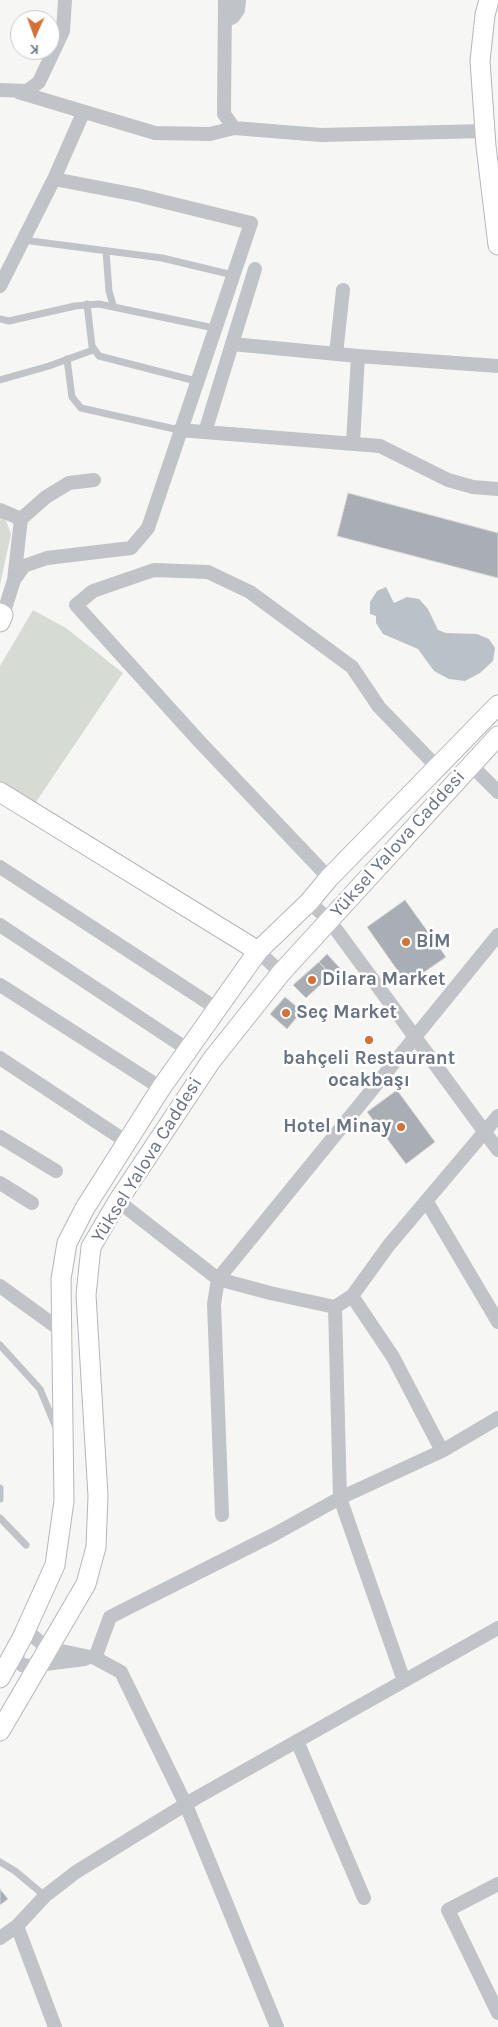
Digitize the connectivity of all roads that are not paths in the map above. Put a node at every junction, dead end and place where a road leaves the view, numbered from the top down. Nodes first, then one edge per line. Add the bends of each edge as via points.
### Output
1 (64, 0) edge
2 (225, 0) edge
3 (239, 0) edge
4 (489, 0) edge
5 (225, 21) junction
6 (0, 90) edge
7 (18, 92) junction
8 (83, 113) junction
9 (234, 128) junction
10 (485, 131) junction
11 (54, 179) junction
12 (23, 240) junction
13 (498, 245) edge
14 (106, 251) junction
15 (255, 269) dead end
16 (233, 275) junction
17 (0, 286) edge
18 (343, 290) dead end
19 (87, 304) junction
20 (113, 306) junction
21 (0, 319) edge
22 (214, 328) junction
23 (232, 344) junction
24 (93, 350) junction
25 (336, 354) junction
26 (358, 356) junction
27 (67, 359) junction
28 (498, 366) edge
29 (0, 380) edge
30 (196, 381) junction
31 (179, 430) junction
32 (205, 432) junction
33 (353, 443) junction
34 (94, 480) dead end
35 (498, 489) edge
36 (0, 510) edge
37 (21, 519) junction
38 (14, 580) junction
39 (1, 617) edge
40 (498, 706) edge
41 (498, 736) edge
42 (471, 765) junction
43 (438, 768) junction
44 (0, 792) edge
45 (498, 792) edge
46 (0, 867) edge
47 (329, 878) junction
48 (309, 902) junction
49 (329, 920) junction
50 (0, 925) edge
51 (498, 934) edge
52 (258, 951) junction
53 (281, 973) junction
54 (0, 985) edge
55 (216, 1008) junction
56 (414, 1036) junction
57 (186, 1049) junction
58 (0, 1058) edge
59 (161, 1088) junction
60 (498, 1116) edge
61 (486, 1132) junction
62 (0, 1137) edge
63 (127, 1142) junction
64 (498, 1150) edge
65 (56, 1171) dead end
66 (0, 1183) edge
67 (118, 1201) junction
68 (427, 1202) junction
69 (32, 1203) dead end
70 (218, 1279) junction
71 (0, 1286) edge
72 (352, 1296) junction
73 (335, 1307) junction
74 (498, 1322) edge
75 (62, 1330) junction
76 (0, 1345) edge
77 (498, 1418) edge
78 (65, 1449) junction
79 (442, 1451) junction
80 (0, 1488) edge
81 (340, 1498) junction
82 (0, 1499) edge
83 (222, 1516) dead end
84 (0, 1518) edge
85 (26, 1545) dead end
86 (498, 1628) edge
87 (19, 1643) junction
88 (47, 1648) junction
89 (95, 1658) junction
90 (37, 1666) junction
91 (0, 1678) edge
92 (404, 1681) junction
93 (0, 1731) edge
94 (297, 1741) junction
95 (186, 1805) junction
96 (0, 1862) edge
97 (498, 1884) edge
98 (45, 1896) junction
99 (364, 1898) dead end
100 (17, 1926) junction
101 (0, 1938) edge
102 (498, 2013) edge
103 (55, 2027) edge
104 (277, 2027) edge

1 - 7 street via 63,31 50,61 34,88
2 - 5 street
3 - 5 street via 238,10
4 - 10 main road via 480,61
5 - 9 street via 224,114
6 - 7 street
7 - 8 street
8 - 9 street via 155,133 210,134
8 - 11 street
9 - 10 street via 321,135
10 - 13 main road
11 - 12 street
11 - 16 street via 137,195 250,223
12 - 14 lane
12 - 17 street
14 - 16 lane via 162,258
14 - 20 lane
15 - 23 street
16 - 22 street
18 - 25 street
19 - 20 lane
19 - 21 lane via 16,320
19 - 24 lane
20 - 22 lane
22 - 30 street
23 - 25 street
23 - 32 street
24 - 27 lane
24 - 30 lane via 102,358
25 - 26 street
26 - 28 street
26 - 33 street
27 - 29 lane
27 - 31 lane via 72,397 81,408
30 - 31 street
31 - 32 street
31 - 38 street via 148,528 132,548 47,558 24,566
32 - 33 street
33 - 35 street via 380,446 448,480
34 - 37 street via 69,482 46,496
36 - 37 street
37 - 38 street
38 - 39 street
40 - 43 main road, Yüksel Yalova Caddesi
41 - 42 main road, Yüksel Yalova Caddesi
42 - 45 street
42 - 49 main road, Yüksel Yalova Caddesi
43 - 47 main road, Yüksel Yalova Caddesi
43 - 47 street via 379,707 352,667 250,592 208,572 154,570 93,591 76,605
44 - 52 main road
46 - 55 street
47 - 48 main road, Yüksel Yalova Caddesi
48 - 49 street
48 - 52 main road, Yüksel Yalova Caddesi
49 - 53 main road, Yüksel Yalova Caddesi
49 - 56 street
50 - 57 street
51 - 56 street
52 - 53 street
52 - 55 main road, Yüksel Yalova Caddesi
53 - 67 main road, Yüksel Yalova Caddesi via 211,1061
54 - 59 street
55 - 57 main road, Yüksel Yalova Caddesi
56 - 61 street
56 - 70 street
57 - 59 main road, Yüksel Yalova Caddesi
58 - 63 street
59 - 63 main road, Yüksel Yalova Caddesi
60 - 61 street
61 - 64 street
61 - 68 street
62 - 65 street
63 - 75 main road, Yüksel Yalova Caddesi via 67,1243 61,1279
66 - 69 street
67 - 70 street
67 - 88 main road, Yüksel Yalova Caddesi via 91,1247 86,1295 98,1496 96,1547 86,1584
68 - 72 street via 389,1245
68 - 74 street
70 - 73 street
70 - 83 street via 214,1304
71 - 75 street
72 - 73 street
72 - 79 street via 393,1357
73 - 81 street
75 - 78 main road, Yüksel Yalova Caddesi
76 - 78 lane via 40,1389
77 - 79 street
78 - 87 main road, Yüksel Yalova Caddesi via 64,1501 55,1565
79 - 81 street
80 - 82 lane
81 - 89 street via 110,1617
81 - 92 street
84 - 85 lane
86 - 92 street
87 - 88 street via 33,1636
87 - 90 street via 18,1661 22,1665
87 - 91 main road, Yüksel Yalova Caddesi
88 - 89 street
88 - 90 main road, Yüksel Yalova Caddesi
89 - 90 street
89 - 95 street via 122,1672
90 - 93 main road, Yüksel Yalova Caddesi
92 - 94 street
94 - 95 street
94 - 99 street
95 - 98 street via 76,1872
95 - 104 street
96 - 98 lane
97 - 102 street via 448,1910
98 - 100 street
100 - 101 street
100 - 103 street

